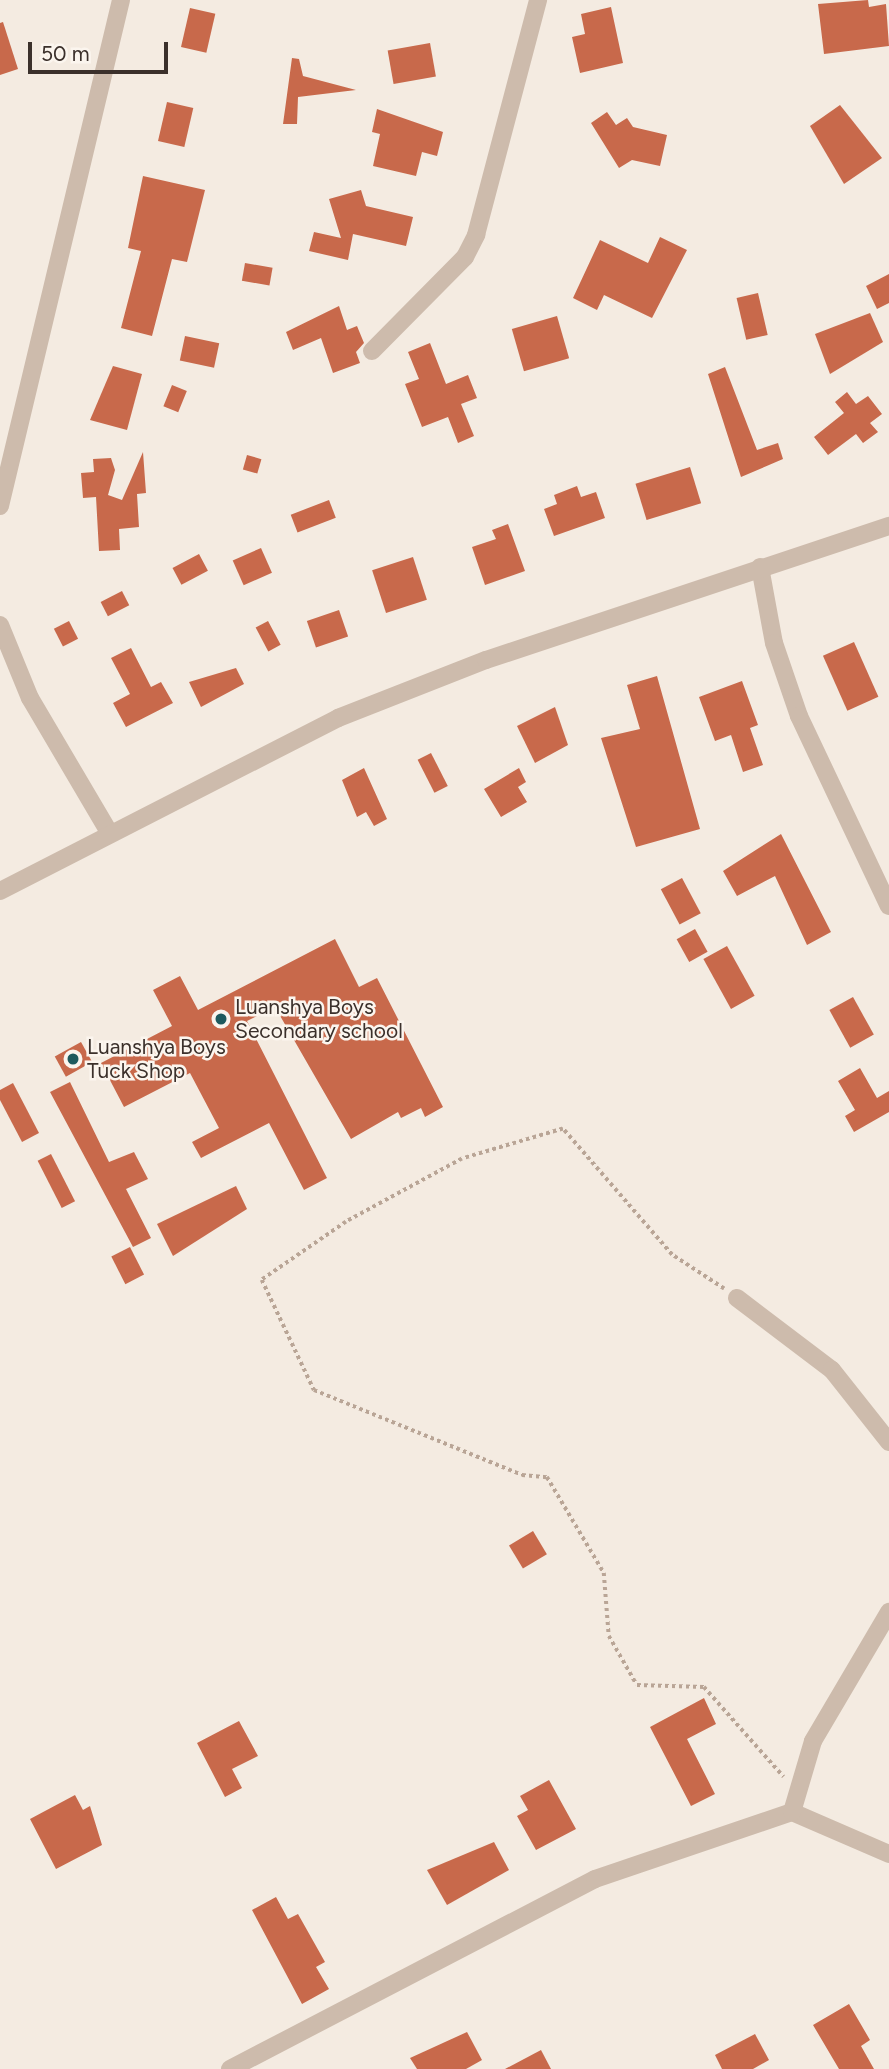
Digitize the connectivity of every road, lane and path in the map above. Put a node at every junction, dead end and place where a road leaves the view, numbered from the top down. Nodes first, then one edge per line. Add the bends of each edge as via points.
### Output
1 (121, 0) edge
2 (538, 0) edge
3 (372, 351) dead end
4 (0, 506) edge
5 (889, 526) edge
6 (760, 567) junction
7 (0, 625) edge
8 (109, 832) junction
9 (0, 891) edge
10 (889, 906) edge
11 (737, 1298) joint
12 (889, 1442) edge
13 (889, 1612) edge
14 (800, 1787) junction
15 (792, 1812) junction
16 (889, 1854) edge
17 (230, 2069) edge

1 - 4 street
2 - 3 street via 476,235 465,257
5 - 6 street
6 - 8 street via 338,718
6 - 10 street via 774,643 799,716
7 - 8 street via 30,698
8 - 9 street
11 - 12 street via 832,1370
11 - 14 path via 672,1255 563,1129 462,1159 346,1222 262,1280 314,1390 522,1475 547,1477 604,1573 609,1636 637,1685 704,1687 776,1771
13 - 14 street via 813,1741
14 - 15 street
15 - 16 street
15 - 17 street via 595,1879

